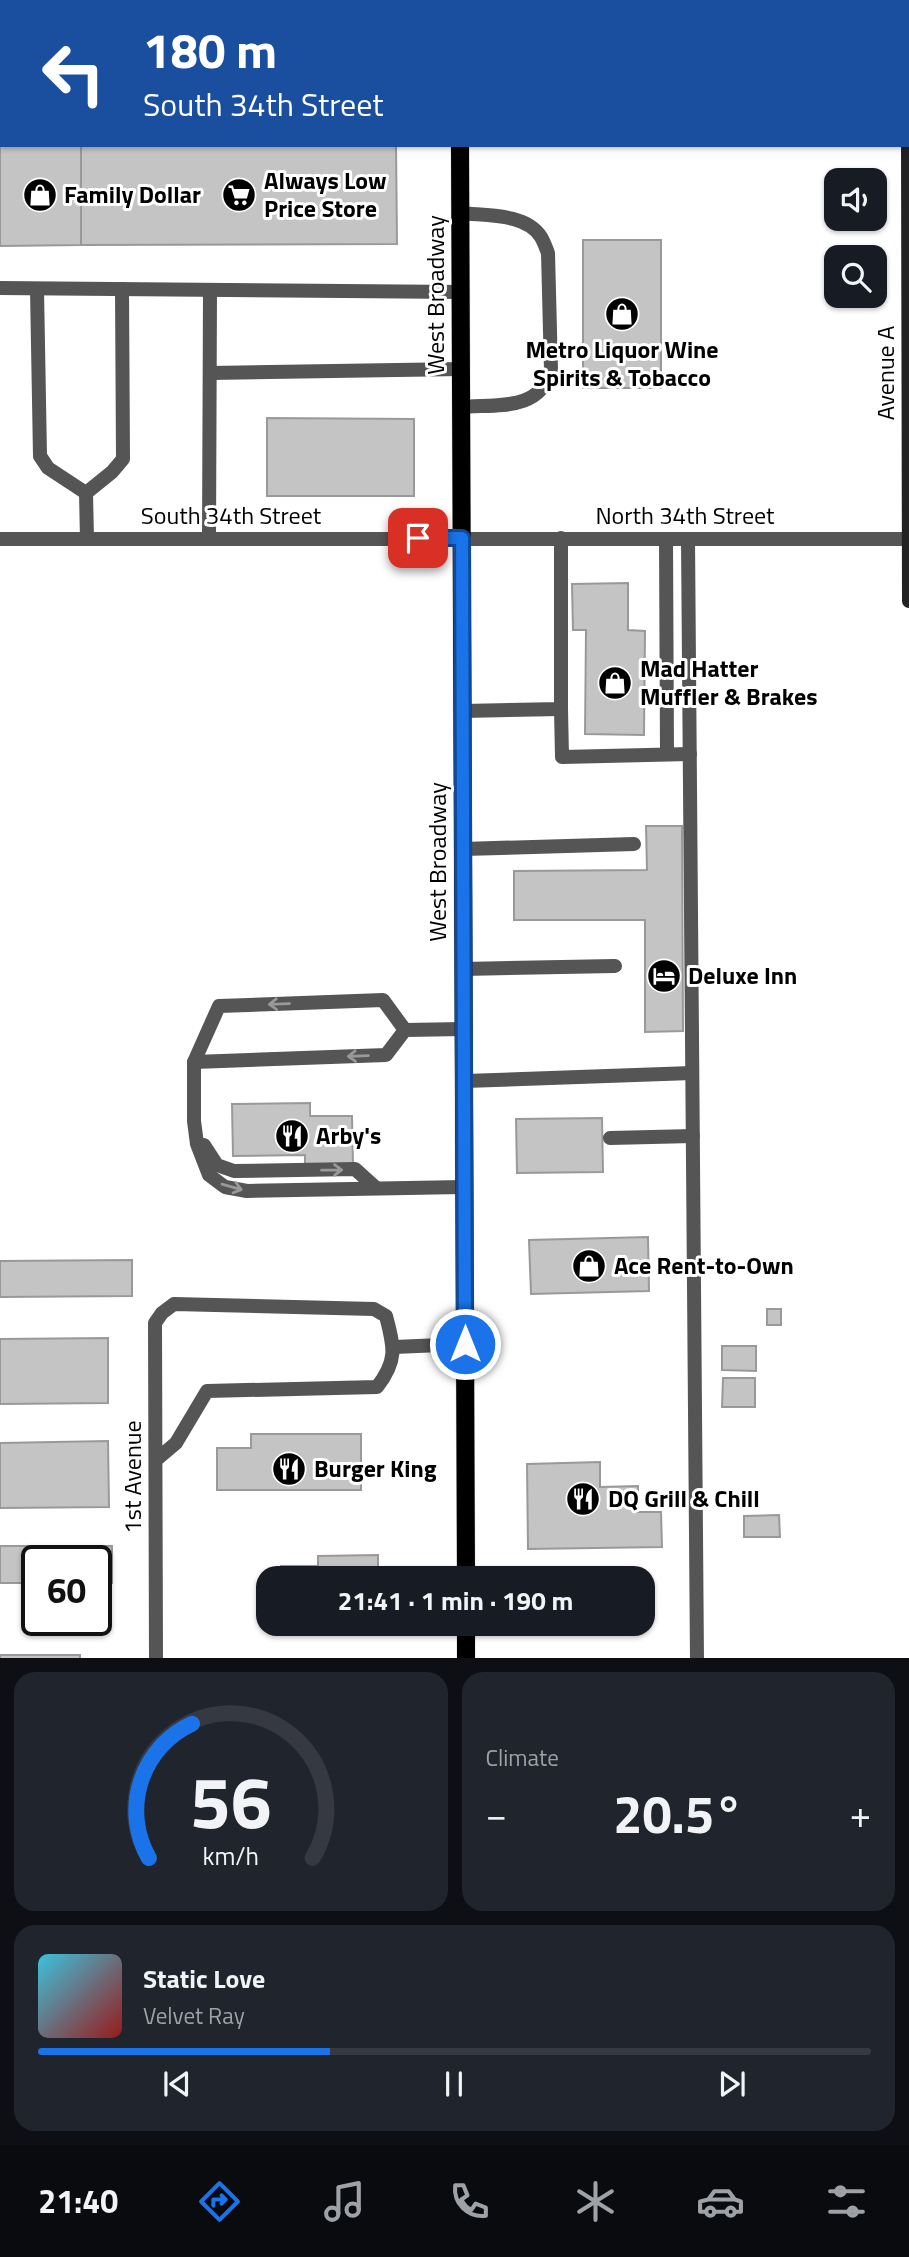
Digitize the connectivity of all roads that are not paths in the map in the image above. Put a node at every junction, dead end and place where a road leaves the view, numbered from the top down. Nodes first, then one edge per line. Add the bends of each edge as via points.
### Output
1 (460, 147) edge
2 (908, 147) edge
3 (461, 213) junction
4 (0, 288) edge
5 (37, 289) junction
6 (122, 289) junction
7 (211, 290) junction
8 (461, 292) junction
9 (461, 369) junction
10 (210, 373) junction
11 (461, 407) junction
12 (86, 493) junction
13 (209, 538) junction
14 (462, 538) junction
15 (561, 538) junction
16 (666, 538) junction
17 (688, 538) junction
18 (909, 538) edge
19 (0, 539) edge
20 (87, 539) junction
21 (909, 601) edge
22 (667, 603) junction
23 (688, 603) junction
24 (561, 709) junction
25 (463, 711) junction
26 (667, 754) junction
27 (690, 754) junction
28 (634, 844) dead end
29 (463, 849) junction
30 (615, 966) dead end
31 (463, 969) junction
32 (463, 1029) junction
33 (405, 1030) junction
34 (194, 1062) junction
35 (692, 1073) junction
36 (465, 1081) junction
37 (194, 1121) junction
38 (693, 1136) junction
39 (610, 1138) dead end
40 (374, 1187) junction
41 (463, 1187) junction
42 (465, 1344) junction
43 (394, 1346) junction
44 (156, 1460) junction
45 (466, 1566) edge
46 (466, 1636) edge
47 (156, 1658) edge
48 (466, 1658) edge
49 (697, 1658) edge

1 - 3 main road, West Broadway
2 - 18 street, Avenue A
3 - 8 main road, West Broadway
3 - 11 street via 517,220 541,237 548,253 551,370 539,394 526,402
4 - 5 street
5 - 6 street
5 - 12 street via 40,456 48,468
6 - 7 street
6 - 12 street via 123,459
7 - 8 street
7 - 10 street
8 - 9 main road, West Broadway
9 - 10 street
9 - 11 main road, West Broadway
10 - 13 street
11 - 14 main road, West Broadway
12 - 20 street
13 - 14 street, South 34th Street
13 - 20 street, South 34th Street
14 - 15 street, North 34th Street
14 - 25 main road, West Broadway
15 - 16 street, North 34th Street
15 - 24 street
16 - 17 street, North 34th Street
16 - 22 street
17 - 18 street, North 34th Street
17 - 23 street
18 - 21 street, Avenue A
19 - 20 street, South 34th Street
22 - 23 street
22 - 26 street
23 - 27 street
24 - 25 street
24 - 26 street via 562,757
25 - 29 main road, West Broadway
26 - 27 street
27 - 35 street
28 - 29 street
29 - 31 main road, West Broadway
30 - 31 street
31 - 32 main road, West Broadway
32 - 33 street
32 - 36 main road, West Broadway
33 -> 34 street via 386,1055
33 -> 34 street via 383,1000 219,1006
34 - 37 street
35 - 36 street
35 - 38 street
36 - 41 main road, West Broadway
37 -> 40 street via 216,1165 234,1171 355,1170
37 -> 40 street via 209,1175 225,1187 247,1191
38 - 39 street
38 - 49 street
40 - 41 street
41 - 42 main road, West Broadway
42 - 43 street
42 - 45 main road, West Broadway
43 - 44 street via 387,1374 377,1387 207,1391 176,1443
43 - 44 street, 1st Avenue via 386,1316 374,1308 174,1304 155,1323
44 - 47 street, 1st Avenue
46 - 48 main road

